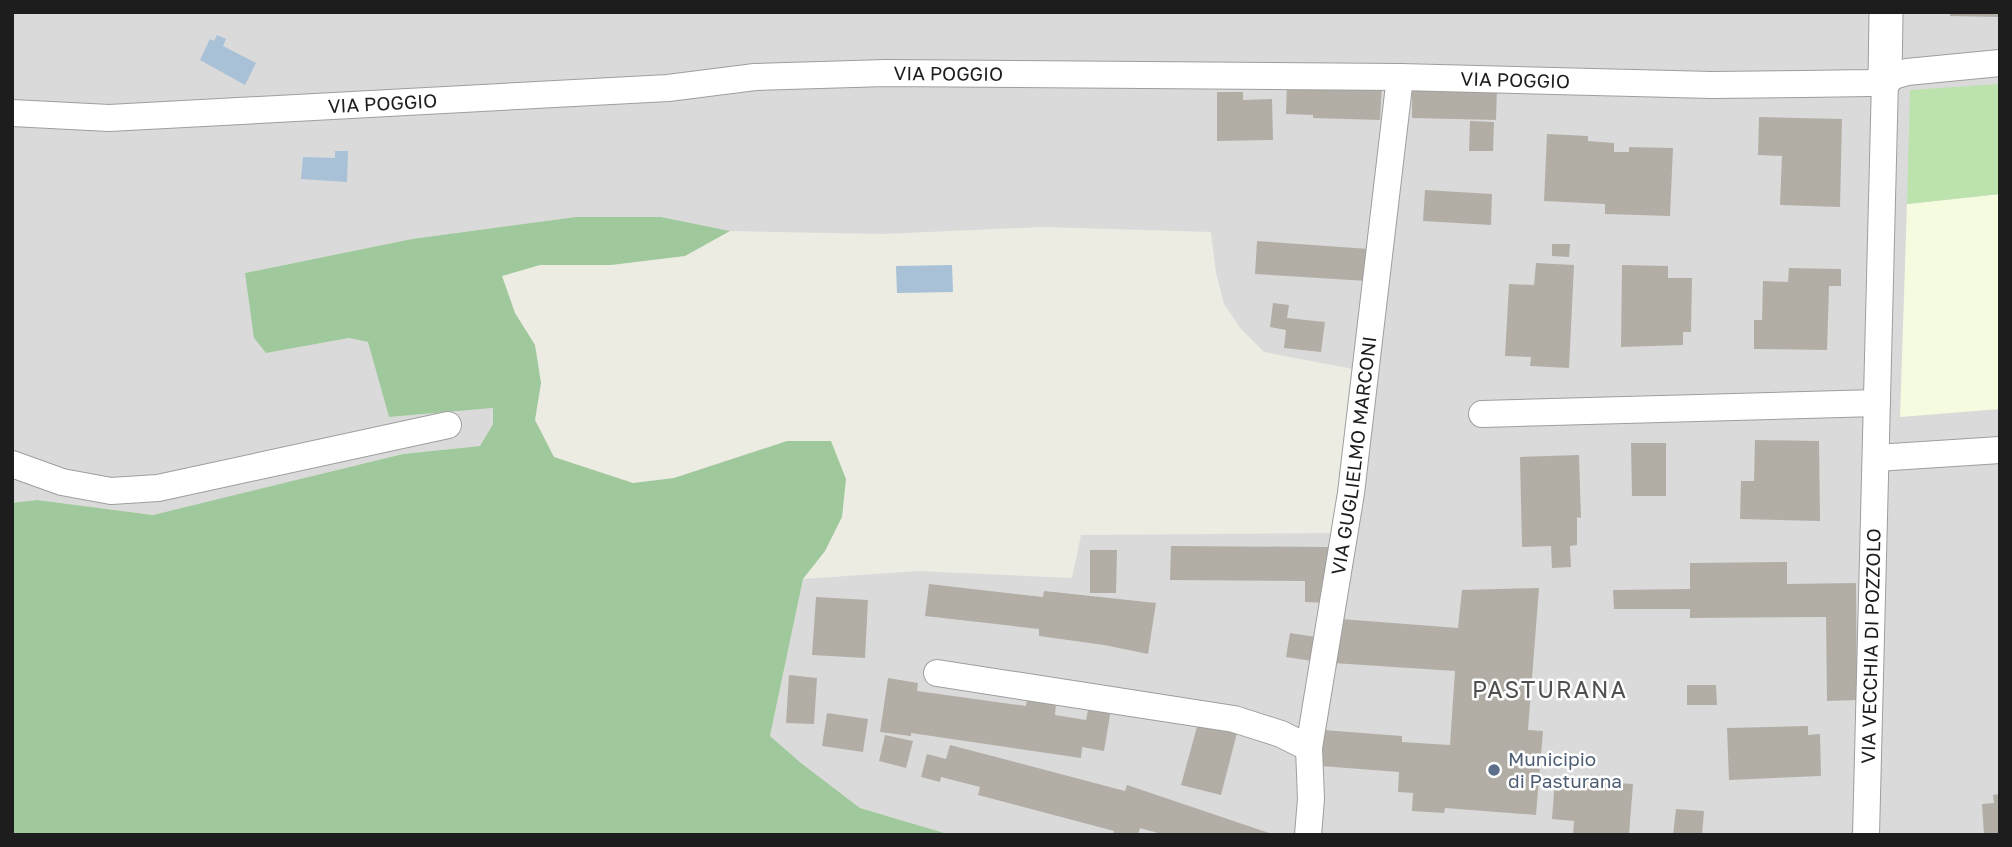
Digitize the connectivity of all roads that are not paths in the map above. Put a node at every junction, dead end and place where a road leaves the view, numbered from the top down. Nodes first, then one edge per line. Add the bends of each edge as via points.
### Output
1 (1886, 12) edge
2 (2000, 63) edge
3 (1399, 77) junction
4 (1885, 80) junction
5 (12, 113) edge
6 (1877, 403) junction
7 (1482, 414) dead end
8 (448, 425) dead end
9 (2000, 450) edge
10 (1876, 458) junction
11 (12, 464) edge
12 (937, 673) dead end
13 (1309, 748) junction
14 (1308, 835) edge
15 (1866, 835) edge

1 - 4 street
2 - 4 street, VIA POGGIO via 1907,72
3 - 4 street, VIA POGGIO via 1712,85
3 - 5 street, VIA POGGIO via 886,73 755,77 668,88 109,118
3 - 13 street, VIA GUGLIELMO MARCONI via 1353,480
4 - 6 street, VIA VECCHIA DI POZZOLO
6 - 7 street
6 - 10 street, VIA VECCHIA DI POZZOLO
8 - 11 street via 158,488 111,491 62,482
9 - 10 street
10 - 15 street, VIA VECCHIA DI POZZOLO
12 - 13 street via 1234,719
13 - 14 street, VIA GUGLIELMO MARCONI

